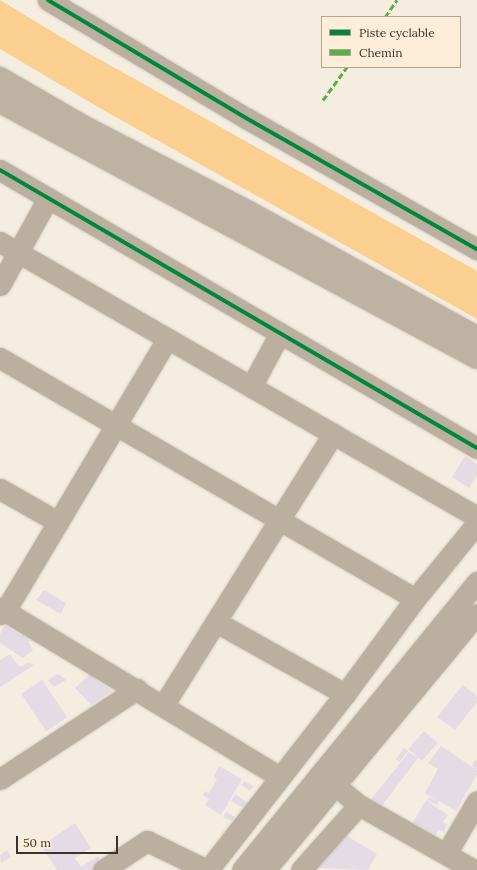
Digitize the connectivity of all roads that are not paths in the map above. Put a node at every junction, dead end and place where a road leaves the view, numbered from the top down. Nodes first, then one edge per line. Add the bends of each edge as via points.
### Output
1 (48, 0) edge
2 (0, 78) edge
3 (0, 102) edge
4 (0, 170) edge
5 (48, 198) junction
6 (0, 242) edge
7 (477, 248) edge
8 (18, 253) junction
9 (0, 285) edge
10 (280, 333) junction
11 (477, 337) edge
12 (167, 339) junction
13 (0, 358) edge
14 (477, 358) edge
15 (252, 387) junction
16 (116, 425) junction
17 (333, 434) junction
18 (477, 448) edge
19 (0, 489) edge
20 (477, 517) edge
21 (280, 520) junction
22 (58, 522) junction
23 (477, 523) edge
24 (477, 582) edge
25 (415, 599) junction
26 (2, 611) edge
27 (477, 614) edge
28 (216, 622) junction
29 (137, 689) junction
30 (345, 694) junction
31 (164, 706) junction
32 (280, 777) junction
33 (0, 779) edge
34 (336, 785) junction
35 (477, 801) edge
36 (359, 805) junction
37 (446, 854) junction
38 (103, 870) edge
39 (208, 870) edge
40 (242, 870) edge
41 (264, 870) edge
42 (301, 870) edge
43 (474, 870) edge

1 - 7 street via 246,118
2 - 11 main road via 85,127 247,211
3 - 14 main road
4 - 5 street
5 - 8 street
5 - 10 street
6 - 8 street
8 - 9 street
8 - 12 street
10 - 15 street
10 - 18 street
12 - 15 street
12 - 16 street
13 - 16 street
15 - 17 street
16 - 21 street
16 - 22 street
17 - 20 street
17 - 21 street
19 - 22 street
21 - 25 street
21 - 28 street
22 - 26 street
23 - 25 street
24 - 40 street
25 - 30 street
26 - 29 street
27 - 34 street
28 - 30 street
28 - 31 street
29 - 31 street
29 - 33 street
30 - 32 street
31 - 32 street
32 - 39 street
34 - 36 street
34 - 41 street
35 - 37 street
36 - 37 street
36 - 42 street
37 - 43 street
38 - 39 street via 147,841

